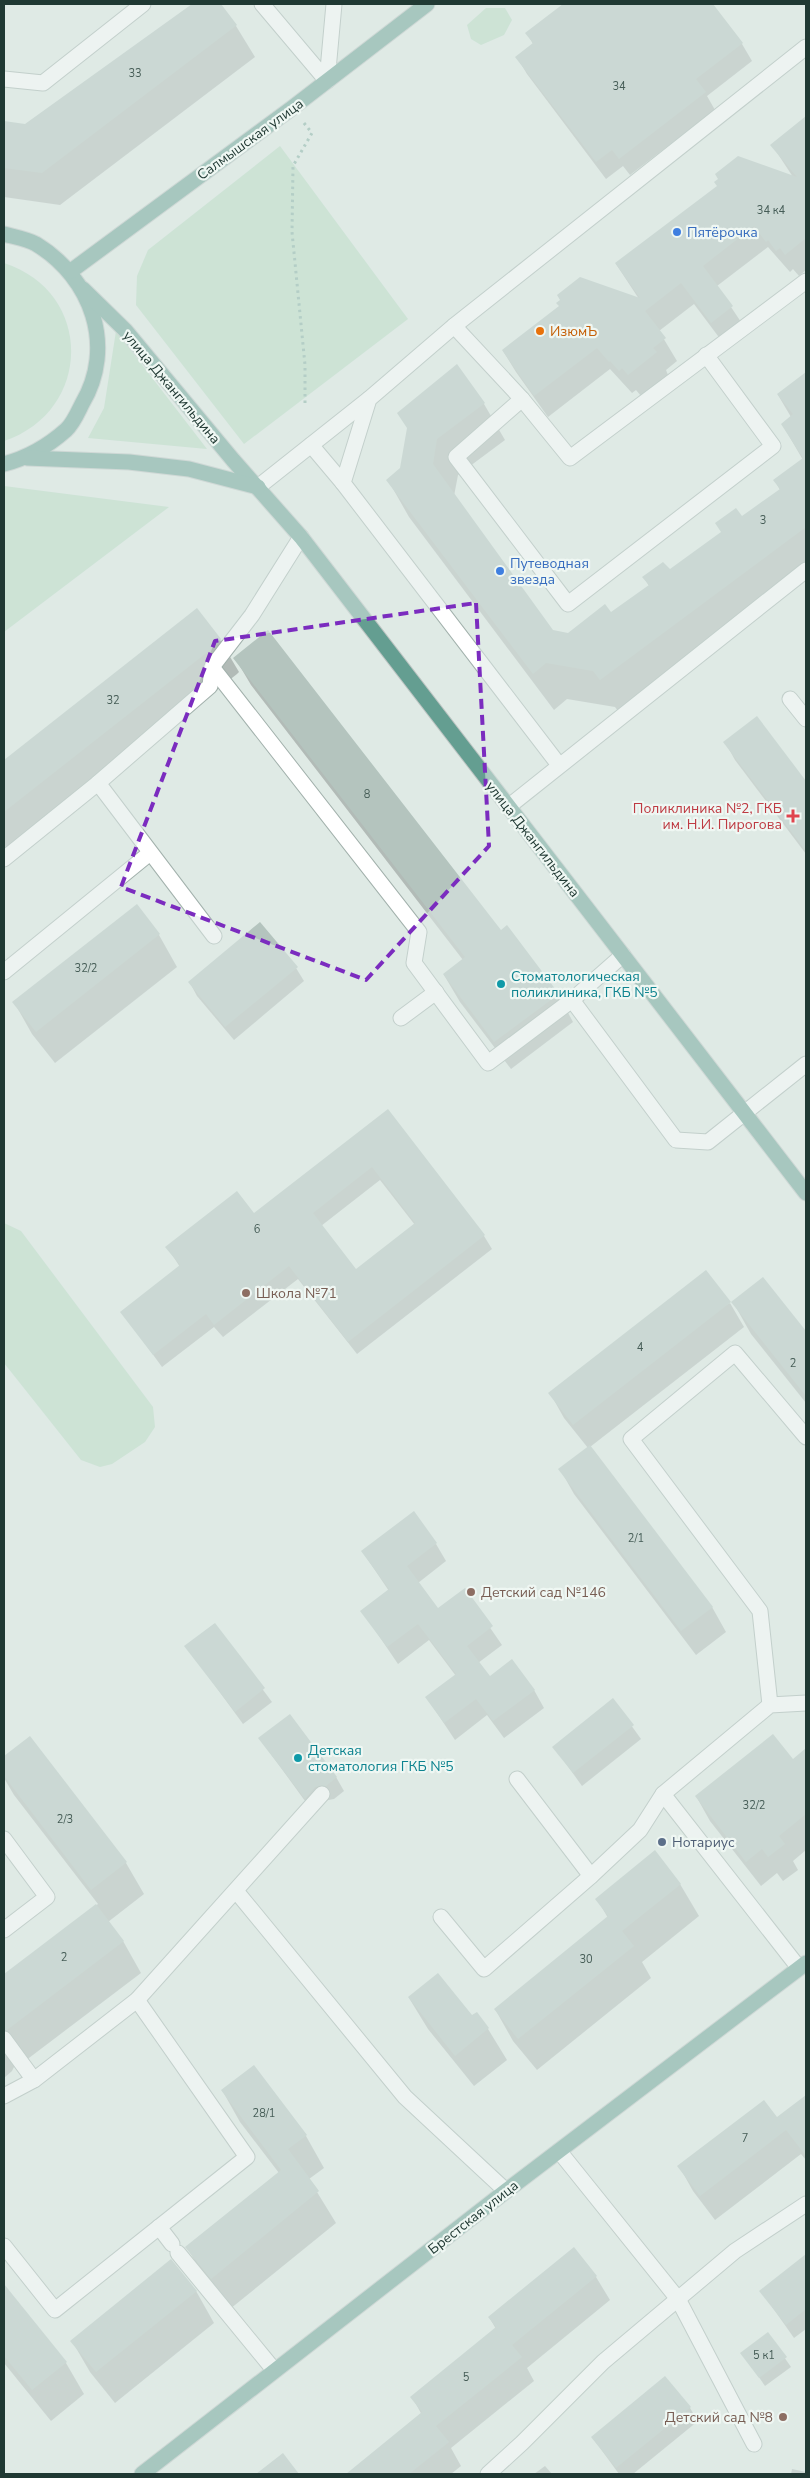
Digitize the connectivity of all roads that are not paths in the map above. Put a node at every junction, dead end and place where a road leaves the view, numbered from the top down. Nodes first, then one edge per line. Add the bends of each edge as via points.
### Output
1 (143, 4) edge
2 (262, 4) edge
3 (334, 4) edge
4 (427, 4) edge
5 (806, 47) edge
6 (4, 79) edge
7 (328, 81) junction
8 (4, 234) edge
9 (71, 271) junction
10 (806, 281) edge
11 (83, 289) junction
12 (454, 326) junction
13 (706, 355) junction
14 (369, 399) junction
15 (522, 399) junction
16 (310, 445) junction
17 (27, 458) junction
18 (4, 464) edge
19 (343, 483) junction
20 (258, 487) junction
21 (301, 537) junction
22 (806, 570) edge
23 (212, 666) junction
24 (790, 699) dead end
25 (806, 719) edge
26 (559, 765) junction
27 (98, 783) junction
28 (508, 807) junction
29 (150, 853) junction
30 (4, 859) edge
31 (214, 936) dead end
32 (623, 955) junction
33 (4, 972) edge
34 (436, 992) junction
35 (572, 1000) junction
36 (401, 1018) dead end
37 (806, 1064) edge
38 (744, 1114) junction
39 (806, 1193) edge
40 (805, 1434) edge
41 (806, 1703) edge
42 (770, 1705) junction
43 (517, 1779) dead end
44 (322, 1794) dead end
45 (663, 1794) junction
46 (4, 1840) edge
47 (591, 1876) junction
48 (236, 1891) junction
49 (441, 1917) dead end
50 (4, 1930) edge
51 (802, 1966) edge
52 (137, 2000) junction
53 (4, 2039) edge
54 (34, 2080) junction
55 (4, 2096) edge
56 (559, 2151) junction
57 (506, 2192) junction
58 (806, 2204) edge
59 (159, 2227) junction
60 (4, 2246) edge
61 (678, 2299) junction
62 (274, 2370) junction
63 (754, 2444) dead end
64 (142, 2474) edge
65 (488, 2474) edge

1 - 6 lane via 43,83
2 - 7 lane
3 - 7 lane
4 - 7 main road, Салмышская улица
5 - 12 lane
7 - 9 main road, Салмышская улица
8 - 9 main road via 35,243
9 - 11 main road
10 - 13 lane
11 - 17 main road via 99,336 93,386 68,429
11 - 20 main road, улица Джангильдина via 125,330
12 - 14 lane
12 - 15 lane
13 - 15 lane via 570,458
13 - 15 lane via 773,446 568,604 456,457
14 - 16 lane
14 - 19 lane
16 - 19 lane
16 - 20 lane
17 - 18 main road
17 - 20 main road via 129,462 189,469
19 - 26 lane
20 - 21 main road, улица Джангильдина
21 - 23 lane via 252,615
21 - 28 main road, улица Джангильдина
22 - 26 lane
23 - 27 lane via 210,686
23 - 34 lane via 419,932 414,963
24 - 25 lane
26 - 28 lane
27 - 29 lane
27 - 30 lane
28 - 32 main road, улица Джангильдина
29 - 31 lane
29 - 33 lane
32 - 35 lane
32 - 38 main road, улица Джангильдина
34 - 35 lane via 488,1063
34 - 36 lane
35 - 38 lane via 676,1140 708,1142
37 - 38 lane
38 - 39 main road, улица Джангильдина
40 - 42 lane via 735,1353 631,1439 760,1611
41 - 42 lane
42 - 45 lane
43 - 47 lane
44 - 48 lane
45 - 47 lane via 640,1830
45 - 51 lane
46 - 50 lane via 47,1897
47 - 49 lane via 484,1969
48 - 52 lane
48 - 57 lane via 405,2096
51 - 56 main road, Брестская улица
52 - 54 lane
52 - 59 lane via 247,2157
53 - 54 lane
54 - 55 lane
56 - 57 main road, Брестская улица
56 - 61 lane
57 - 62 main road, Брестская улица
58 - 61 lane via 735,2250
59 - 60 lane via 55,2310
59 - 62 lane
61 - 63 lane
61 - 65 lane via 603,2362
62 - 64 main road, Брестская улица

